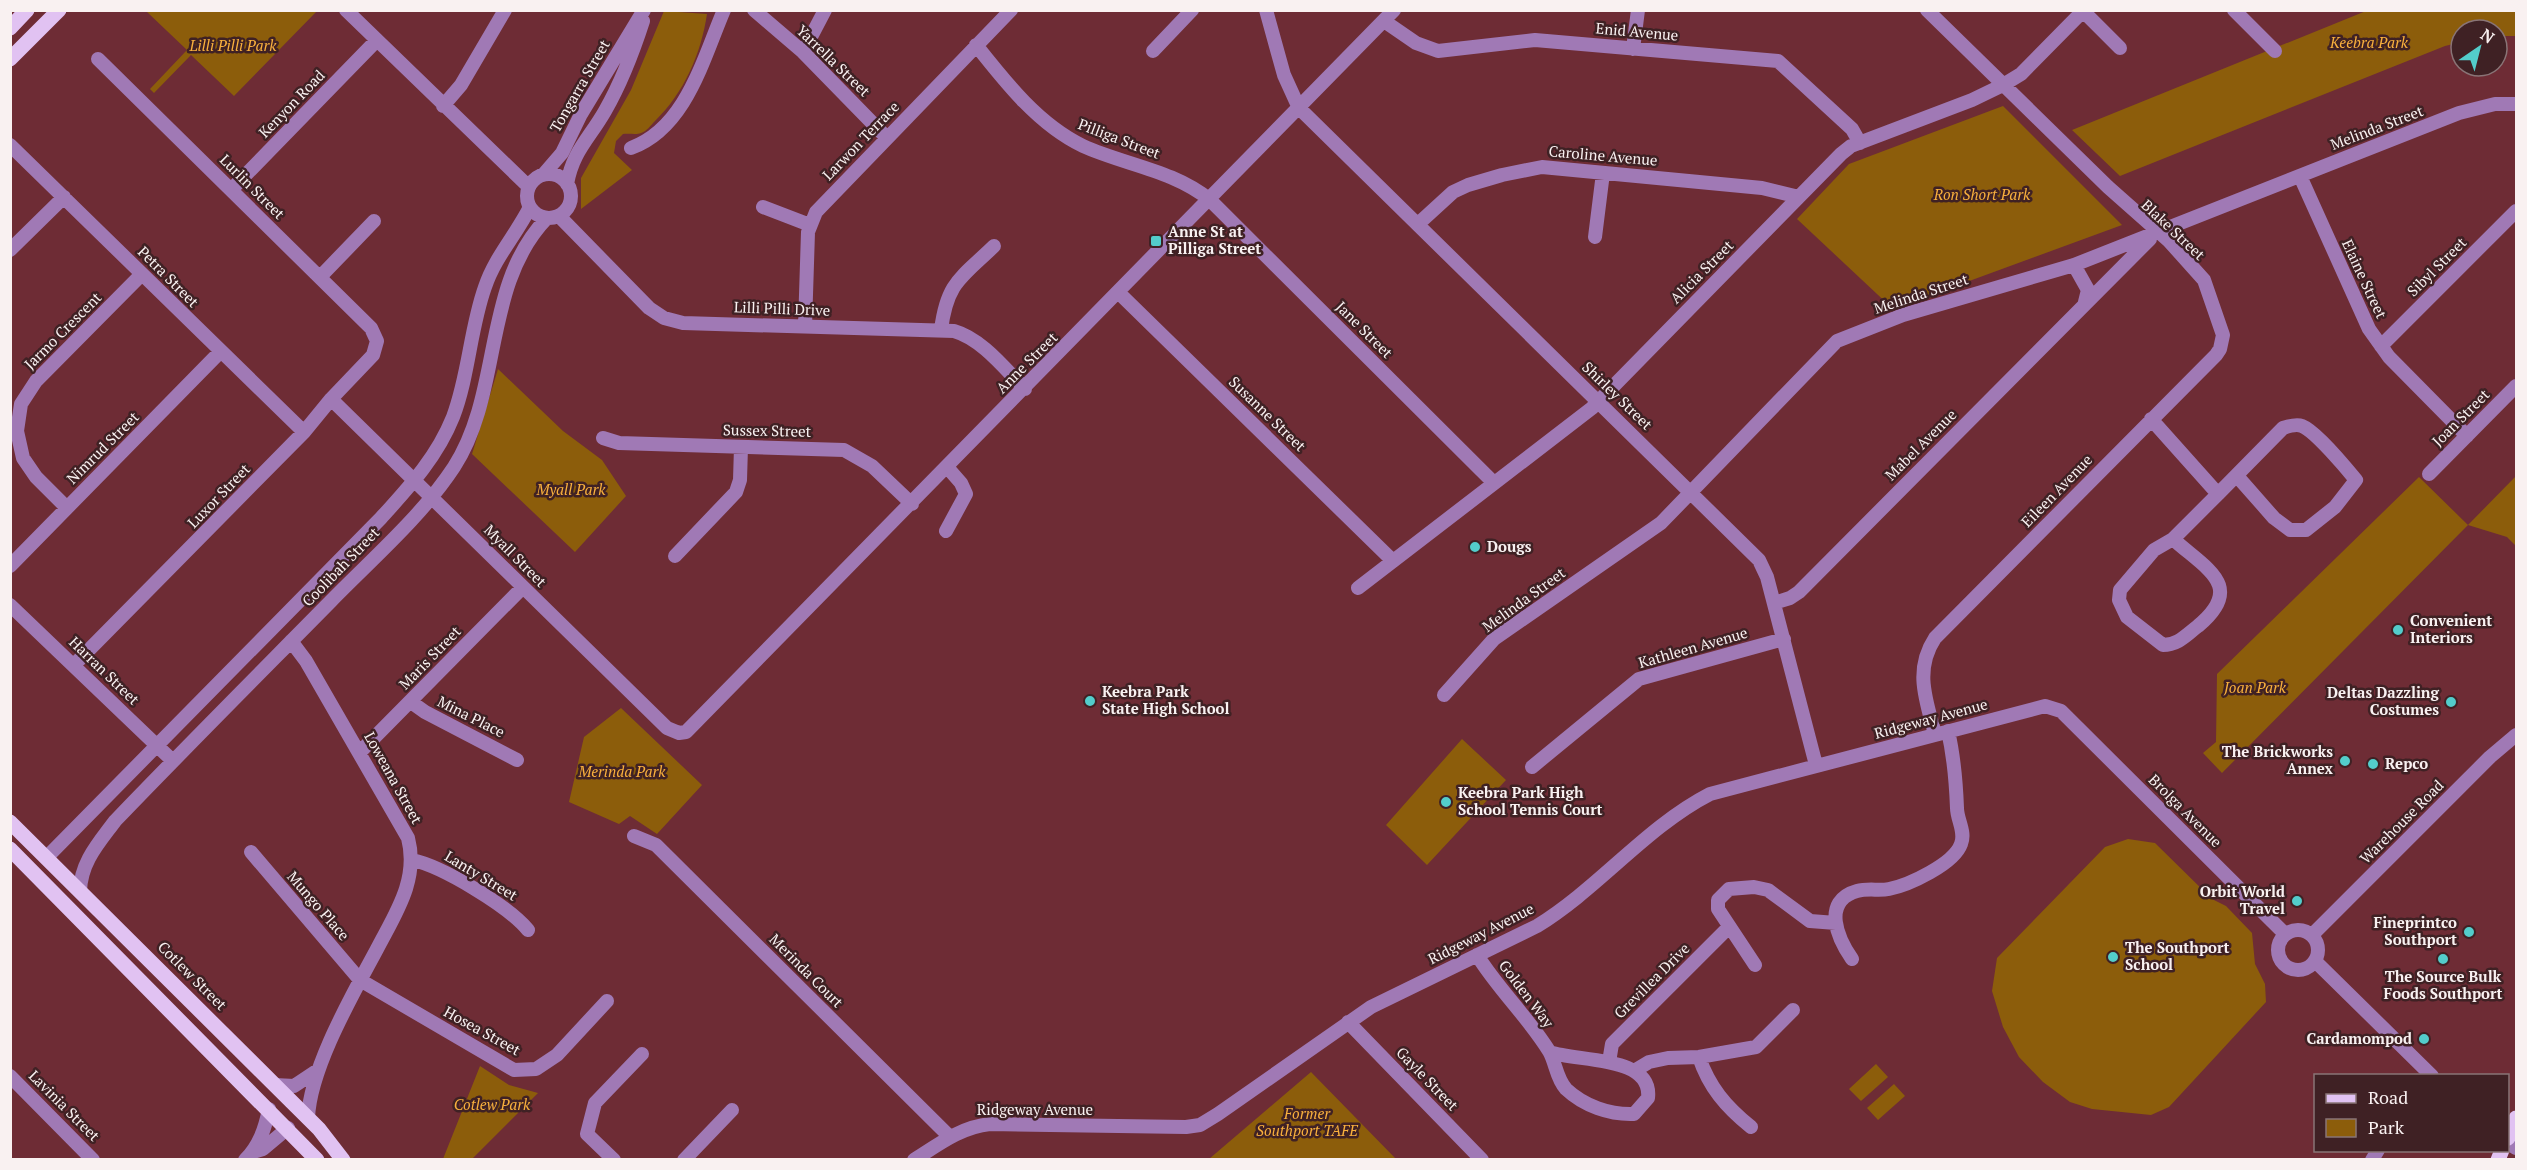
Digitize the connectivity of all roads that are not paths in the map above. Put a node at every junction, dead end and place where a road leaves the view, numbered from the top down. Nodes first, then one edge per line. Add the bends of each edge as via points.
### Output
1 (27, 10) edge
2 (59, 10) edge
3 (346, 10) edge
4 (505, 10) edge
5 (644, 10) edge
6 (724, 10) edge
7 (754, 10) edge
8 (825, 10) edge
9 (1011, 10) edge
10 (1192, 10) edge
11 (1266, 10) edge
12 (1395, 10) edge
13 (1638, 10) edge
14 (1927, 10) edge
15 (2234, 10) edge
16 (2083, 11) edge
17 (1384, 21) junction
18 (10, 28) edge
19 (376, 41) junction
20 (976, 45) junction
21 (2120, 48) dead end
22 (1633, 49) junction
23 (1153, 51) dead end
24 (2275, 51) dead end
25 (803, 52) junction
26 (10, 59) edge
27 (98, 59) dead end
28 (2003, 85) junction
29 (2517, 104) edge
30 (444, 106) junction
31 (1299, 108) junction
32 (887, 138) junction
33 (1860, 143) junction
34 (10, 145) edge
35 (631, 148) dead end
36 (1603, 173) junction
37 (543, 175) junction
38 (2300, 176) junction
39 (567, 184) junction
40 (528, 187) junction
41 (231, 190) junction
42 (1800, 196) junction
43 (64, 197) junction
44 (1210, 200) junction
45 (530, 207) junction
46 (763, 207) dead end
47 (2517, 211) edge
48 (553, 217) junction
49 (374, 221) dead end
50 (1418, 224) junction
51 (810, 225) junction
52 (2154, 234) junction
53 (1595, 237) dead end
54 (994, 246) dead end
55 (10, 250) edge
56 (2074, 265) junction
57 (142, 274) junction
58 (320, 277) junction
59 (2202, 279) joint
60 (1119, 293) junction
61 (2085, 302) junction
62 (805, 326) junction
63 (941, 330) junction
64 (377, 341) joint
65 (2381, 346) junction
66 (220, 352) junction
67 (2517, 386) edge
68 (1025, 389) junction
69 (331, 399) junction
70 (1598, 401) junction
71 (2151, 420) junction
72 (304, 432) junction
73 (2467, 436) junction
74 (603, 438) dead end
75 (741, 447) junction
76 (947, 467) junction
77 (2429, 474) dead end
78 (2237, 476) junction
79 (415, 481) junction
80 (1494, 483) junction
81 (1693, 493) junction
82 (2218, 494) junction
83 (431, 497) junction
84 (912, 504) junction
85 (67, 508) junction
86 (946, 531) dead end
87 (2173, 539) junction
88 (675, 556) dead end
89 (1392, 560) junction
90 (10, 566) edge
91 (523, 586) junction
92 (1358, 588) dead end
93 (1774, 603) junction
94 (10, 605) edge
95 (1784, 639) junction
96 (291, 642) junction
97 (74, 665) junction
98 (1444, 695) dead end
99 (411, 702) junction
100 (2061, 711) joint
101 (679, 733) joint
102 (1941, 733) junction
103 (2517, 735) edge
104 (157, 745) junction
105 (360, 752) junction
106 (518, 760) dead end
107 (173, 761) junction
108 (1816, 765) junction
109 (1532, 767) dead end
110 (10, 822) edge
111 (634, 836) dead end
112 (10, 849) edge
113 (251, 852) dead end
114 (47, 858) junction
115 (412, 860) junction
116 (81, 891) junction
117 (60, 901) junction
118 (1836, 923) junction
119 (1729, 927) junction
120 (528, 930) dead end
121 (2285, 934) junction
122 (2312, 935) junction
123 (1477, 955) junction
124 (1852, 959) dead end
125 (2315, 961) junction
126 (1755, 965) dead end
127 (360, 980) junction
128 (607, 1001) dead end
129 (1793, 1010) dead end
130 (1348, 1022) junction
131 (1550, 1052) junction
132 (642, 1054) dead end
133 (1699, 1057) junction
134 (1609, 1062) junction
135 (318, 1070) junction
136 (1634, 1071) junction
137 (2430, 1074) edge
138 (10, 1076) edge
139 (271, 1081) junction
140 (269, 1109) junction
141 (732, 1110) dead end
142 (308, 1118) junction
143 (2517, 1118) edge
144 (1751, 1126) dead end
145 (288, 1128) junction
146 (950, 1137) junction
147 (2509, 1138) edge
148 (249, 1156) edge
149 (93, 1160) edge
150 (317, 1160) edge
151 (343, 1160) edge
152 (614, 1160) edge
153 (684, 1160) edge
154 (914, 1160) edge
155 (1482, 1160) edge

1 - 18 main road
2 - 26 main road
3 - 19 street
4 - 30 street
5 - 37 street, Tongarra Street via 562,153
5 - 39 street, Tongarra Street via 628,63 605,112 574,157
6 - 35 street via 694,86 648,142
7 - 25 street, Yarrella Street
8 - 25 street
9 - 20 street, Larwon Terrace
10 - 23 street
11 - 31 street via 1288,88
12 - 17 street, Anne Street
13 - 22 street
14 - 28 street, Blake Street
15 - 24 street
16 - 21 street
16 - 28 street, Alicia Street via 2021,74
17 - 22 street, Enid Avenue via 1416,43 1438,51 1535,40
17 - 31 street, Anne Street
19 - 30 street
19 - 41 street, Kenyon Road
20 - 32 street, Larwon Terrace
20 - 44 street, Pilliga Street via 1057,132 1083,146 1170,177
22 - 33 street, Enid Avenue via 1778,61 1852,129
25 - 32 street, Yarrella Street
27 - 41 street, Lurlin Street
28 - 33 street, Alicia Street
28 - 52 street, Blake Street
29 - 38 street, Melinda Street via 2496,104 2459,113
30 - 40 street
31 - 44 street, Anne Street
31 - 50 street, Shirley Street
32 - 51 street, Larwon Terrace via 822,205
33 - 42 street, Alicia Street via 1841,154
34 - 43 street, Petra Street
36 - 42 street, Caroline Avenue via 1762,188
36 - 50 street, Caroline Avenue via 1542,167 1502,175 1453,192
36 - 53 street
37 - 39 street via 557,176
37 - 40 street
38 - 52 street, Melinda Street
38 - 65 street, Elaine Street via 2369,329
39 - 48 street via 570,202 564,213
40 - 45 street
41 - 58 street, Lurlin Street
42 - 70 street, Alicia Street
43 - 55 street
43 - 57 street, Petra Street
44 - 60 street, Anne Street
44 - 80 street, Jane Street
45 - 48 street via 534,213
45 - 79 street, Coolibah Street via 493,265 476,316 453,416 438,449
46 - 51 street
47 - 65 street, Sibyl Street
48 - 62 street, Lilli Pilli Drive via 664,318 683,323
48 - 83 street, Coolibah Street via 533,232 508,284 479,416 455,465
49 - 58 street
50 - 70 street, Shirley Street
51 - 62 street
52 - 56 street, Melinda Street
52 - 59 street, Blake Street
52 - 61 street, Mabel Avenue
54 - 63 street via 955,283 944,304
56 - 61 street via 2088,290
56 - 81 street, Melinda Street via 1903,315 1837,341
57 - 66 street, Petra Street
57 - 85 street, Jarmo Crescent via 36,381 21,404 17,431 23,458
58 - 64 street, Lurlin Street via 371,328
59 - 71 street, Eileen Avenue via 2222,326 2220,349
60 - 68 street, Anne Street
60 - 89 street, Susanne Street
61 - 93 street, Mabel Avenue via 1799,592
62 - 63 street, Lilli Pilli Drive
63 - 68 street, Lilli Pilli Drive via 963,334 979,344
64 - 69 street, Luxor Street via 373,355
65 - 73 street, Elaine Street
66 - 72 street, Petra Street
66 - 85 street, Nimrud Street
67 - 73 street, Joan Street
68 - 76 street, Anne Street
69 - 72 street, Luxor Street
69 - 79 street, Myall Street
70 - 80 street, Alicia Street
70 - 81 street, Shirley Street
71 - 82 street
71 - 102 street, Eileen Avenue via 1935,638 1925,657 1922,676
72 - 97 street, Luxor Street
73 - 77 street, Joan Street
74 - 75 street, Sussex Street via 619,443
75 - 84 street, Sussex Street via 836,449 851,453 872,466
75 - 88 street via 736,492
76 - 84 street, Anne Street
76 - 86 street via 966,494
78 - 78 street via 2283,428 2292,425 2302,426 2342,461 2356,480 2335,507 2306,530 2290,530 2274,518
78 - 82 street
79 - 83 street, Myall Street
79 - 104 street, Coolibah Street
80 - 89 street, Alicia Street
81 - 93 street, Shirley Street via 1759,560
81 - 98 street, Melinda Street via 1645,536 1494,639
82 - 87 street
83 - 91 street, Myall Street
83 - 96 street, Coolibah Street
84 - 101 street, Anne Street via 693,726
85 - 90 street, Nimrud Street
87 - 87 street via 2154,550 2120,590 2119,600 2127,617 2163,645 2174,645 2211,615 2221,598 2215,577
89 - 92 street, Alicia Street
91 - 99 street, Maris Street
91 - 101 street, Myall Street via 667,728
93 - 95 street, Shirley Street
94 - 97 street, Harran Street
95 - 108 street, Shirley Street
95 - 109 street, Kathleen Avenue via 1639,679
96 - 105 street, Loweana Street
96 - 107 street, Coolibah Street
97 - 104 street, Harran Street
99 - 105 street, Maris Street
99 - 106 street, Mina Place
100 - 102 street, Ridgeway Avenue via 2045,706
100 - 121 street, Brolga Avenue
102 - 108 street, Ridgeway Avenue
102 - 118 street, Eileen Avenue via 1956,778 1963,838 1958,850 1941,866 1895,887 1850,895 1838,908
103 - 122 street, Warehouse Road via 2490,757
104 - 107 street, Harran Street
104 - 114 street, Coolibah Street
105 - 115 street, Loweana Street via 408,838
107 - 116 street, Coolibah Street via 98,844 81,874
108 - 123 street, Ridgeway Avenue via 1700,799 1560,912
110 - 114 main road, Cotlew Street
111 - 146 street, Merinda Court via 656,845
112 - 117 main road
113 - 127 street, Mungo Place
114 - 116 main road, Cotlew Street
114 - 117 main road via 42,874 55,888
115 - 120 street, Lanty Street via 434,867 509,911
115 - 127 street, Loweana Street via 405,895
116 - 139 main road, Cotlew Street
117 - 140 main road
118 - 119 street via 1810,921 1768,890 1744,887 1729,889 1718,900 1720,916
118 - 124 street via 1840,942
119 - 126 street
119 - 134 street, Grevillea Drive via 1612,1044
121 - 122 street via 2301,930
121 - 125 street via 2278,950 2284,965 2300,970
122 - 125 street via 2318,945
123 - 130 street, Ridgeway Avenue
123 - 131 street, Golden Way
125 - 137 street
127 - 128 street, Hosea Street via 514,1070 536,1069 557,1055
127 - 135 street, Loweana Street
129 - 133 street via 1756,1047
130 - 146 street, Ridgeway Avenue via 1200,1125 990,1124 967,1127
130 - 155 street, Gayle Street
131 - 134 street, Golden Way via 1572,1059
131 - 136 street, Golden Way via 1567,1090 1609,1112 1634,1114 1645,1104 1648,1087
132 - 152 street via 595,1103 587,1134
133 - 136 street via 1649,1062
133 - 144 street via 1716,1093
134 - 136 street, Golden Way
135 - 139 street via 294,1086
135 - 142 street, Loweana Street
138 - 149 street, Lavinia Street
139 - 142 main road, Cotlew Street
139 - 145 main road via 270,1089 290,1112
140 - 145 main road
140 - 148 street via 264,1130
141 - 153 street
142 - 151 main road, Cotlew Street
143 - 147 main road
145 - 148 street
145 - 150 main road
146 - 154 street, Ridgeway Avenue

